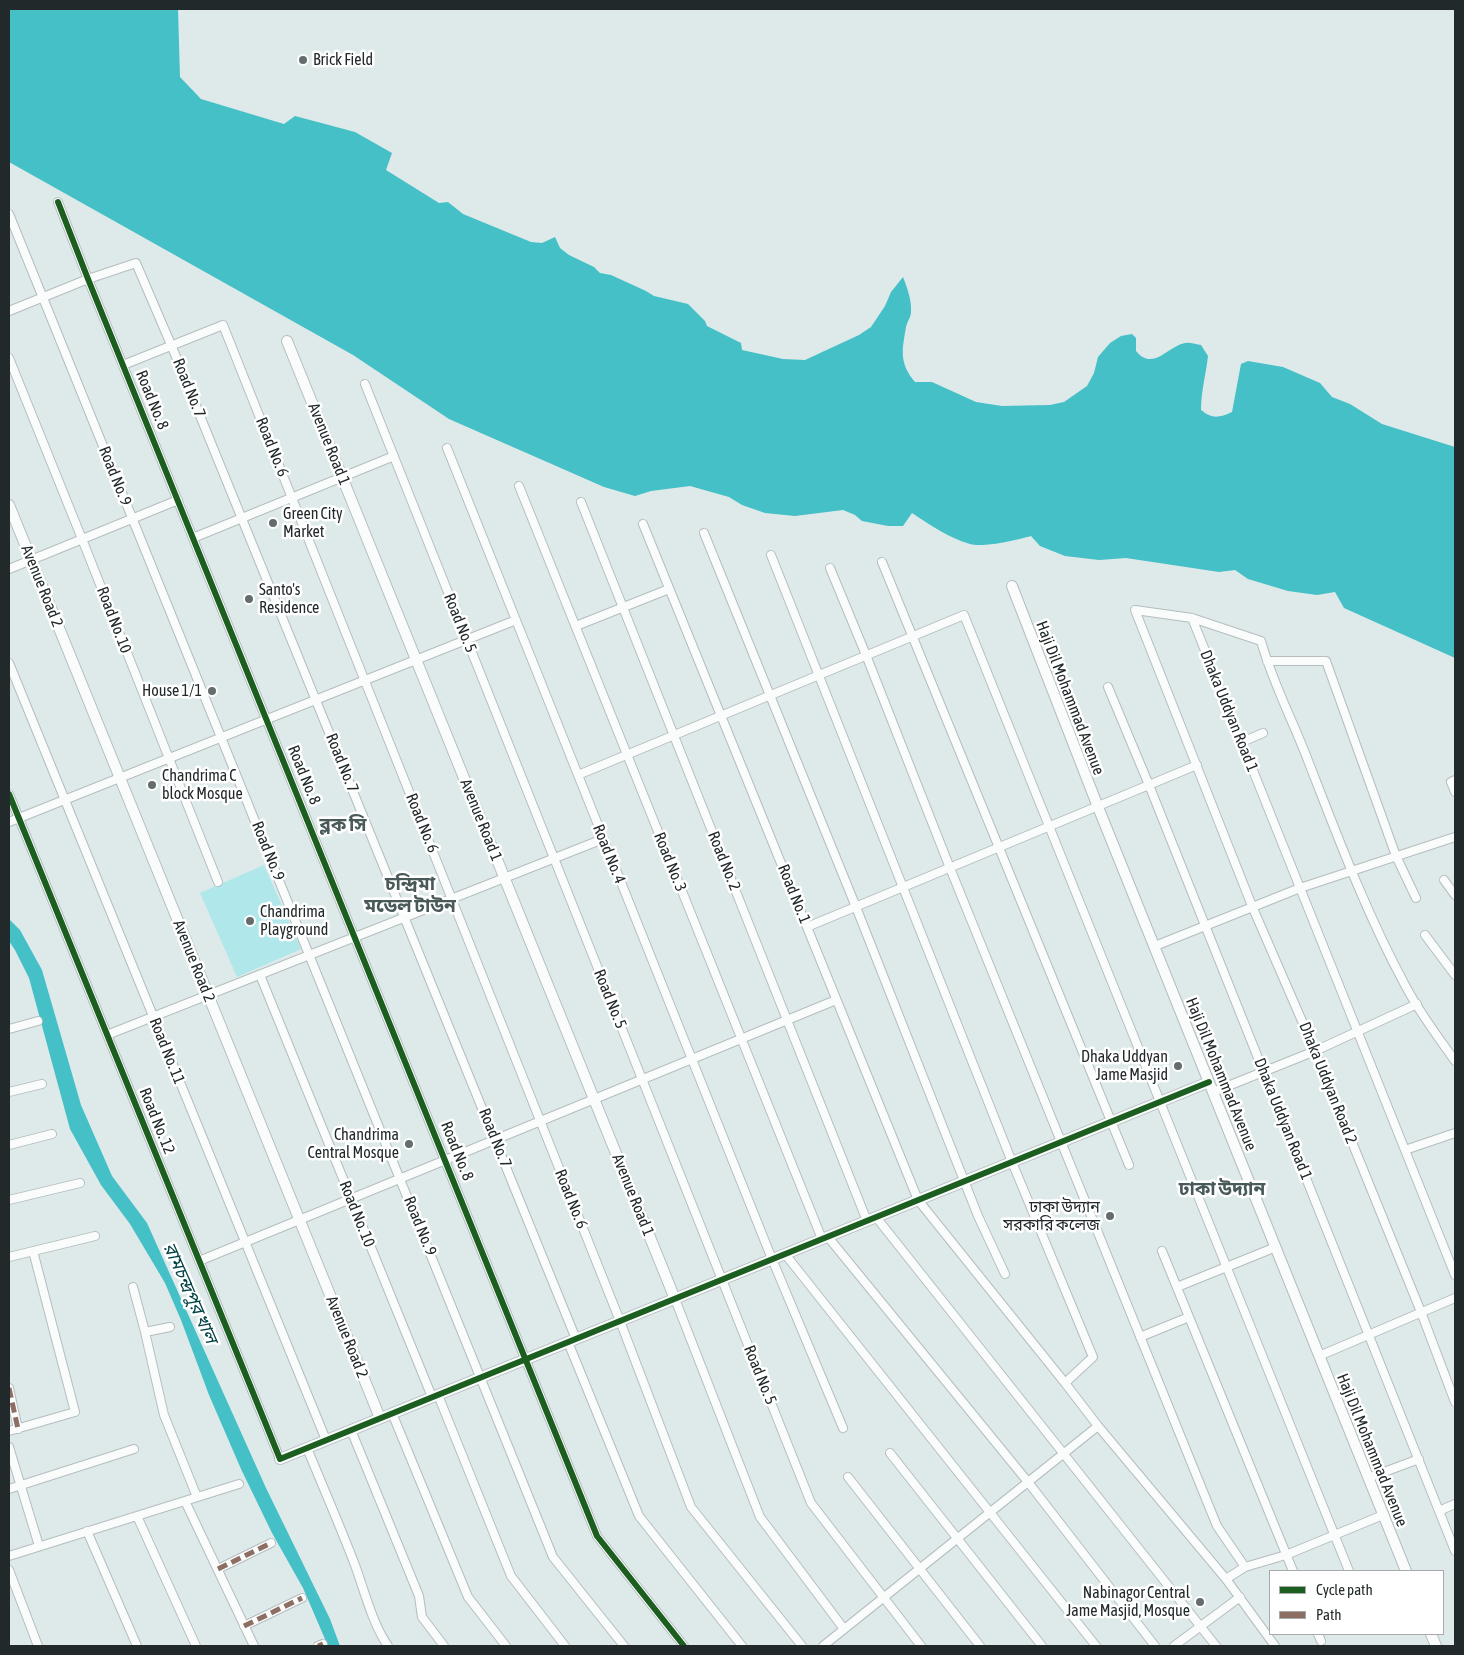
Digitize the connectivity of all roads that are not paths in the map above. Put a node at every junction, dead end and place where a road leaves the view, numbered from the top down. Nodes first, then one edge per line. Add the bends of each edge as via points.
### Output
1 (58, 202) dead end
2 (9, 214) edge
3 (88, 279) junction
4 (43, 298) junction
5 (9, 311) edge
6 (288, 341) dead end
7 (172, 346) junction
8 (9, 358) edge
9 (123, 365) junction
10 (365, 384) dead end
11 (447, 448) dead end
12 (394, 456) junction
13 (343, 477) junction
14 (519, 486) dead end
15 (292, 498) junction
16 (178, 500) junction
17 (581, 502) dead end
18 (9, 505) edge
19 (242, 518) junction
20 (133, 519) junction
21 (643, 524) dead end
22 (704, 533) dead end
23 (193, 538) junction
24 (82, 539) junction
25 (771, 555) dead end
26 (31, 560) junction
27 (882, 562) dead end
28 (830, 568) dead end
29 (9, 569) edge
30 (1012, 586) dead end
31 (669, 589) junction
32 (623, 608) junction
33 (1192, 618) junction
34 (516, 620) junction
35 (576, 626) junction
36 (913, 636) junction
37 (467, 640) junction
38 (866, 655) junction
39 (416, 660) junction
40 (1266, 661) junction
41 (9, 663) edge
42 (819, 675) junction
43 (365, 680) junction
44 (1108, 687) dead end
45 (770, 695) junction
46 (316, 700) junction
47 (721, 716) junction
48 (267, 719) junction
49 (1264, 733) dead end
50 (674, 735) junction
51 (221, 737) junction
52 (1242, 742) junction
53 (627, 754) junction
54 (169, 758) junction
55 (1197, 765) junction
56 (578, 775) junction
57 (120, 778) junction
58 (1455, 780) edge
59 (1149, 785) junction
60 (1455, 792) edge
61 (9, 794) edge
62 (65, 800) junction
63 (1098, 806) junction
64 (18, 818) junction
65 (9, 822) edge
66 (1049, 827) junction
67 (1455, 837) edge
68 (604, 839) junction
69 (999, 848) junction
70 (1396, 856) junction
71 (554, 859) junction
72 (950, 868) junction
73 (1352, 872) junction
74 (505, 878) junction
75 (1444, 880) dead end
76 (218, 882) dead end
77 (903, 887) junction
78 (1300, 888) junction
79 (1455, 895) edge
80 (1416, 898) dead end
81 (452, 899) junction
82 (1252, 906) junction
83 (856, 907) junction
84 (405, 918) junction
85 (1206, 926) junction
86 (807, 927) junction
87 (1425, 935) dead end
88 (355, 937) junction
89 (1155, 946) junction
90 (310, 955) junction
91 (260, 975) junction
92 (1455, 975) edge
93 (208, 995) junction
94 (836, 1000) junction
95 (1416, 1004) junction
96 (153, 1017) junction
97 (787, 1020) junction
98 (38, 1021) dead end
99 (9, 1028) edge
100 (1359, 1031) junction
101 (107, 1035) junction
102 (741, 1038) junction
103 (1315, 1050) junction
104 (692, 1059) junction
105 (1455, 1061) edge
106 (1264, 1071) junction
107 (642, 1079) junction
108 (42, 1084) dead end
109 (1211, 1087) junction
110 (9, 1092) edge
111 (594, 1099) junction
112 (1160, 1102) junction
113 (540, 1121) junction
114 (1111, 1122) junction
115 (1455, 1133) edge
116 (52, 1134) dead end
117 (495, 1140) junction
118 (1061, 1142) junction
119 (9, 1145) edge
120 (1405, 1150) junction
121 (446, 1160) junction
122 (1012, 1162) junction
123 (1129, 1165) dead end
124 (401, 1178) junction
125 (965, 1181) junction
126 (80, 1183) dead end
127 (351, 1199) junction
128 (9, 1200) edge
129 (918, 1200) junction
130 (872, 1219) junction
131 (299, 1220) junction
132 (94, 1236) dead end
133 (825, 1238) junction
134 (245, 1242) junction
135 (1276, 1247) junction
136 (1162, 1251) dead end
137 (33, 1252) junction
138 (785, 1254) junction
139 (9, 1258) edge
140 (772, 1259) junction
141 (199, 1261) junction
142 (1227, 1267) junction
143 (1005, 1274) dead end
144 (1455, 1275) edge
145 (722, 1280) junction
146 (133, 1287) dead end
147 (1177, 1287) junction
148 (1455, 1298) edge
149 (675, 1299) junction
150 (1421, 1312) junction
151 (1188, 1317) junction
152 (620, 1321) junction
153 (170, 1327) dead end
154 (146, 1332) junction
155 (1369, 1334) junction
156 (1140, 1338) junction
157 (572, 1340) junction
158 (1319, 1356) junction
159 (526, 1359) junction
160 (481, 1377) junction
161 (1065, 1383) junction
162 (9, 1388) edge
163 (435, 1396) junction
164 (1455, 1402) edge
165 (392, 1413) junction
166 (380, 1418) junction
167 (1098, 1426) junction
168 (842, 1428) dead end
169 (18, 1429) junction
170 (351, 1430) junction
171 (9, 1432) edge
172 (326, 1440) junction
173 (9, 1447) edge
174 (307, 1448) junction
175 (134, 1449) dead end
176 (1064, 1453) junction
177 (890, 1454) dead end
178 (280, 1459) joint
179 (1418, 1459) junction
180 (848, 1477) dead end
181 (1368, 1478) junction
182 (1028, 1482) junction
183 (239, 1484) dead end
184 (20, 1486) junction
185 (9, 1489) edge
186 (197, 1497) junction
187 (185, 1500) junction
188 (1455, 1504) edge
189 (1439, 1511) junction
190 (990, 1513) junction
191 (1383, 1515) junction
192 (137, 1516) junction
193 (87, 1531) junction
194 (1335, 1535) junction
195 (957, 1539) junction
196 (272, 1544) dead end
197 (40, 1546) junction
198 (1455, 1552) edge
199 (1286, 1555) junction
200 (9, 1556) edge
201 (1245, 1567) junction
202 (920, 1568) junction
203 (218, 1569) junction
204 (9, 1570) edge
205 (1293, 1570) edge
206 (1350, 1570) edge
207 (1406, 1570) edge
208 (1226, 1579) junction
209 (1240, 1597) junction
210 (302, 1598) dead end
211 (883, 1598) junction
212 (244, 1626) junction
213 (1201, 1626) junction
214 (844, 1629) junction
215 (38, 1646) edge
216 (137, 1646) edge
217 (196, 1646) edge
218 (254, 1646) edge
219 (388, 1646) edge
220 (444, 1646) edge
221 (506, 1646) edge
222 (565, 1646) edge
223 (624, 1646) edge
224 (684, 1646) edge
225 (742, 1646) edge
226 (802, 1646) edge
227 (824, 1646) edge
228 (921, 1646) edge
229 (980, 1646) edge
230 (1042, 1646) edge
231 (1096, 1646) edge
232 (1155, 1646) edge
233 (1174, 1646) edge
234 (1216, 1646) edge
235 (1275, 1646) edge

1 - 3 street, Road No. 8
2 - 4 street, Road No. 9
3 - 4 street
3 - 7 street, Road No. 7 via 136,263
3 - 9 street, Road No. 8
4 - 5 street
4 - 20 street, Road No. 9
6 - 13 street, Avenue Road 1
7 - 9 street
7 - 15 street, Road No. 6 via 223,326
7 - 19 street, Road No. 7
8 - 24 street, Road No. 10
9 - 16 street, Road No. 8
10 - 12 street, Road No. 5
11 - 34 street, Road No. 4
12 - 13 street
12 - 37 street, Road No. 5
13 - 15 street
13 - 39 street, Avenue Road 1
14 - 35 street, Road No. 3
15 - 19 street
15 - 43 street, Road No. 6
16 - 20 street
16 - 23 street, Road No. 8
17 - 32 street, Road No. 2
18 - 26 street, Avenue Road 2
19 - 23 street
19 - 46 street, Road No. 7
20 - 24 street
20 - 51 street, Road No. 9
21 - 31 street, Road No. 1
22 - 45 street
23 - 48 street, Road No. 8
24 - 26 street
24 - 54 street, Road No. 10
25 - 42 street
26 - 29 street
26 - 57 street, Avenue Road 2
27 - 36 street
28 - 38 street
30 - 63 street, Haji Dil Mohammad Avenue
31 - 32 street
31 - 47 street, Road No. 1
32 - 35 street
32 - 50 street, Road No. 2
33 - 40 street via 1261,641
33 - 52 street, Dhaka Uddyan Road 1
33 - 55 street, Dhaka Uddyan Road 2 via 1135,610
34 - 37 street
34 - 56 street, Road No. 4
35 - 53 street, Road No. 3
36 - 38 street
36 - 66 street via 964,615
36 - 69 street
37 - 39 street
37 - 71 street, Road No. 5
38 - 42 street
38 - 72 street
39 - 43 street
39 - 74 street, Avenue Road 1
40 - 70 street via 1326,661
40 - 73 street
41 - 62 street, Road No. 11
42 - 45 street
42 - 77 street
43 - 46 street
43 - 81 street, Road No. 6
44 - 59 street, Dhaka Uddyan Road 1
45 - 47 street
45 - 83 street
46 - 48 street
46 - 84 street, Road No. 7
47 - 50 street
47 - 86 street, Road No. 1
48 - 51 street
48 - 88 street, Road No. 8
49 - 52 street
50 - 53 street
50 - 97 street, Road No. 2
51 - 54 street
51 - 90 street, Road No. 9
52 - 78 street, Dhaka Uddyan Road 1
53 - 56 street
53 - 102 street, Road No. 3
54 - 57 street
54 - 76 street, Road No. 10
55 - 59 street
55 - 82 street, Dhaka Uddyan Road 2
56 - 68 street, Road No. 4
57 - 62 street
57 - 93 street, Avenue Road 2
58 - 60 street via 1451,782
59 - 63 street
59 - 85 street, Dhaka Uddyan Road 1
61 - 64 street, Road No. 12
62 - 64 street
62 - 96 street, Road No. 11
63 - 66 street
63 - 89 street, Haji Dil Mohammad Avenue
64 - 65 street
64 - 101 street, Road No. 12
66 - 69 street
66 - 112 street
67 - 70 street
68 - 71 street
68 - 104 street, Road No. 4
69 - 72 street
69 - 114 street
70 - 73 street
70 - 80 street
71 - 74 street
71 - 107 street, Road No. 5
72 - 77 street
72 - 118 street
73 - 78 street
73 - 95 street via 1382,940
74 - 81 street
74 - 111 street, Avenue Road 1
75 - 79 street
77 - 83 street
77 - 122 street
78 - 82 street
78 - 100 street, Dhaka Uddyan Road 1
81 - 84 street
81 - 113 street, Road No. 6
82 - 85 street
82 - 103 street, Dhaka Uddyan Road 2
83 - 86 street
83 - 125 street
84 - 88 street
84 - 117 street, Road No. 7
85 - 89 street
85 - 106 street, Dhaka Uddyan Road 1
86 - 94 street, Road No. 1
87 - 92 street
88 - 90 street
88 - 121 street, Road No. 8
89 - 109 street, Haji Dil Mohammad Avenue
90 - 91 street
90 - 124 street, Road No. 9
91 - 93 street
91 - 127 street, Road No. 10
93 - 96 street
93 - 131 street, Avenue Road 2
94 - 97 street
94 - 129 street, Road No. 1
95 - 100 street
95 - 105 street
96 - 101 street
96 - 134 street, Road No. 11
97 - 102 street
97 - 130 street, Road No. 2
98 - 99 street
100 - 103 street
100 - 120 street, Dhaka Uddyan Road 1
101 - 141 street, Road No. 12
102 - 104 street
102 - 133 street, Road No. 3
103 - 106 street
103 - 150 street, Dhaka Uddyan Road 2
104 - 107 street
104 - 140 street, Road No. 4
106 - 109 street
106 - 155 street, Dhaka Uddyan Road 1
107 - 111 street
107 - 145 street, Road No. 5
108 - 110 street
109 - 112 street
109 - 135 street, Haji Dil Mohammad Avenue
111 - 113 street
111 - 149 street, Avenue Road 1
112 - 114 street
112 - 142 street
113 - 117 street
113 - 152 street, Road No. 6
114 - 118 street
114 - 123 street
115 - 120 street
116 - 119 street
117 - 121 street
117 - 157 street, Road No. 7
118 - 122 street
118 - 156 street
120 - 144 street, Dhaka Uddyan Road 1
121 - 124 street
121 - 159 street, Road No. 8
122 - 125 street
122 - 161 street via 1094,1357
124 - 127 street
124 - 160 street, Road No. 9
125 - 129 street
125 - 143 street
126 - 128 street
127 - 131 street
127 - 163 street, Road No. 10
129 - 130 street
129 - 161 street, Road No. 1
130 - 133 street
130 - 176 street, Road No. 2
131 - 134 street
131 - 166 street, Avenue Road 2
132 - 137 street
133 - 138 street
133 - 182 street, Road No. 3
134 - 141 street
134 - 172 street, Road No. 11
135 - 142 street
135 - 158 street, Haji Dil Mohammad Avenue
136 - 147 street
137 - 139 street
137 - 169 street via 75,1412
138 - 140 street
138 - 190 street
140 - 145 street
140 - 168 street, Road No. 4
141 - 178 street, Road No. 12
142 - 147 street
142 - 194 street
145 - 149 street
145 - 211 street, Road No. 5 via 811,1503
146 - 154 street
147 - 151 street
148 - 150 street
149 - 152 street
149 - 214 street via 760,1517
150 - 155 street
150 - 164 street, Dhaka Uddyan Road 2
151 - 156 street
151 - 199 street
152 - 157 street
152 - 226 street, Road No. 6 via 691,1507
153 - 154 street
154 - 186 street via 164,1415
155 - 158 street
155 - 179 street, Dhaka Uddyan Road 1
156 - 201 street via 1217,1526
157 - 159 street
157 - 225 street, Road No. 7 via 639,1516
158 - 181 street, Haji Dil Mohammad Avenue
159 - 160 street
159 - 224 street, Road No. 8 via 597,1536
160 - 163 street
160 - 223 street, Road No. 9 via 553,1556
161 - 167 street, Road No. 1
162 - 169 street
163 - 165 street
163 - 222 street, Road No. 10 via 511,1576
165 - 166 street
165 - 221 street via 468,1597
166 - 170 street
167 - 176 street
167 - 208 street, Road No. 1
169 - 171 street
170 - 172 street
170 - 220 street via 420,1596 422,1617
172 - 174 street
173 - 184 street
174 - 178 street
174 - 219 street
175 - 184 street
176 - 182 street
176 - 213 street, Road No. 2
177 - 195 street
179 - 181 street
179 - 189 street, Dhaka Uddyan Road 1
180 - 202 street
181 - 191 street, Haji Dil Mohammad Avenue
182 - 190 street
182 - 232 street, Road No. 3
183 - 186 street
184 - 185 street
184 - 197 street
186 - 187 street
187 - 192 street
187 - 203 street
188 - 189 street
189 - 198 street, Dhaka Uddyan Road 1
190 - 195 street
190 - 231 street
191 - 194 street
191 - 207 street, Haji Dil Mohammad Avenue
192 - 193 street
192 - 217 street
193 - 197 street
193 - 216 street
194 - 199 street
194 - 206 street
195 - 202 street
195 - 230 street
196 - 203 street
197 - 200 street
199 - 201 street
199 - 205 street
201 - 208 street
202 - 211 street
202 - 229 street
203 - 212 street
204 - 215 street
208 - 209 street, Road No. 1
209 - 213 street
209 - 235 street, Road No. 1
210 - 212 street
211 - 214 street
211 - 228 street, Road No. 5
212 - 218 street
213 - 233 street
213 - 234 street, Road No. 2
214 - 227 street

